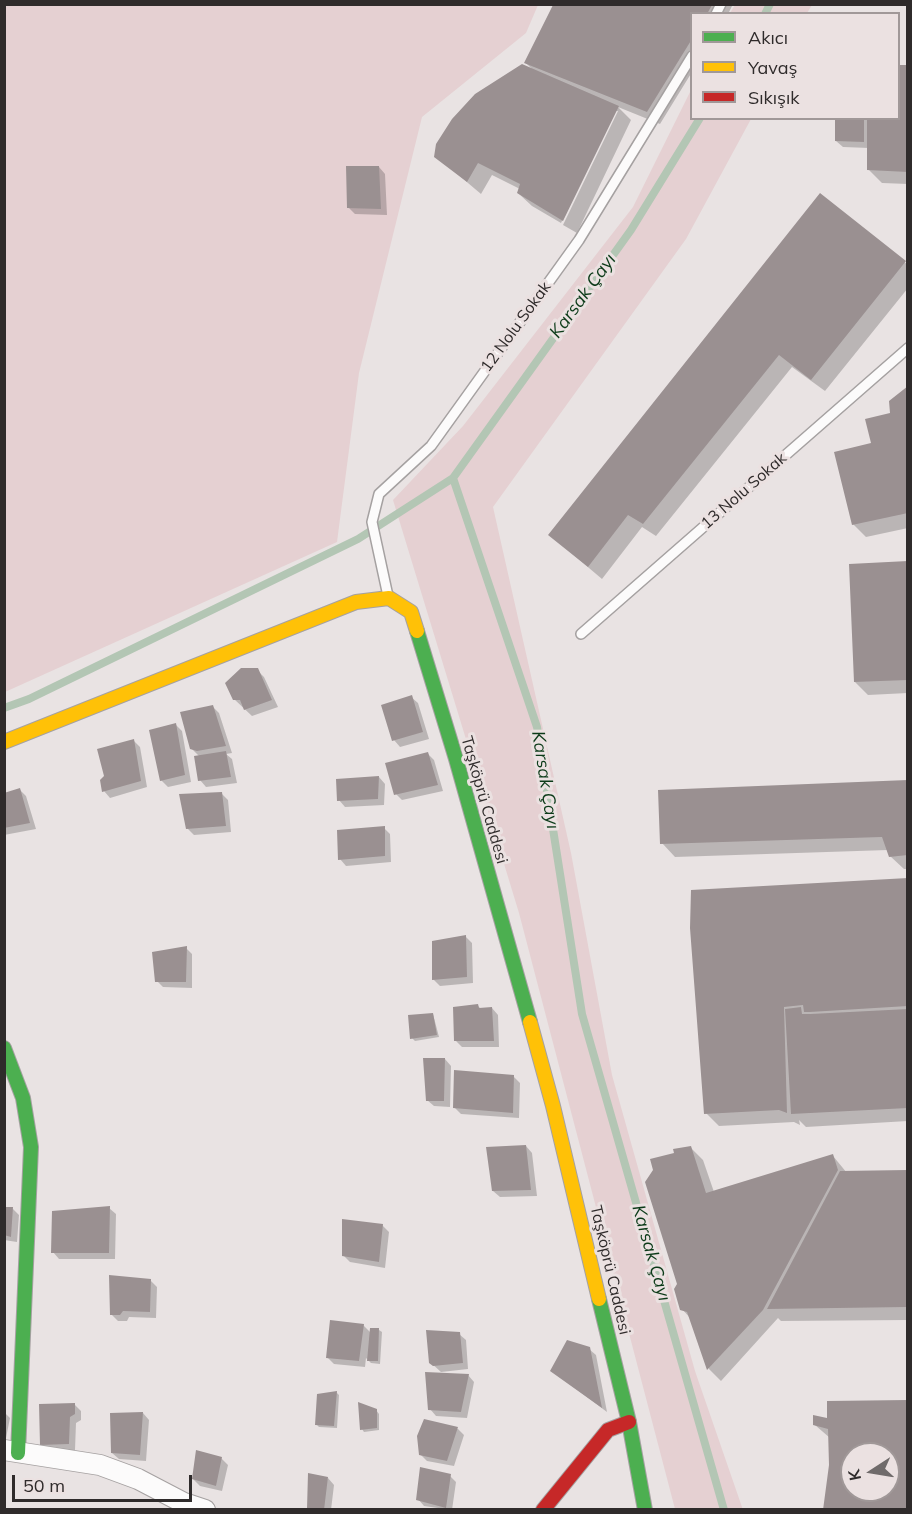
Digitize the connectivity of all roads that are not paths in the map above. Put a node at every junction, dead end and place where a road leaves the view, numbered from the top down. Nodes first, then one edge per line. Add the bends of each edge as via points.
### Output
1 (690, 59) edge
2 (908, 348) edge
3 (389, 598) junction
4 (581, 634) dead end
5 (4, 742) edge
6 (4, 1048) edge
7 (629, 1422) junction
8 (11, 1451) edge
9 (205, 1509) edge
10 (543, 1509) edge
11 (645, 1509) edge

1 - 3 lane, 12 Nolu Sokak via 579,240 431,446 379,494 372,522
2 - 4 lane, 13 Nolu Sokak
3 - 5 street via 356,602
3 - 7 street, Taşköprü Caddesi via 411,612 456,759 553,1106
6 - 8 street via 23,1098 31,1147
7 - 10 street via 608,1430
7 - 11 street, Taşköprü Caddesi
8 - 9 street via 100,1465

